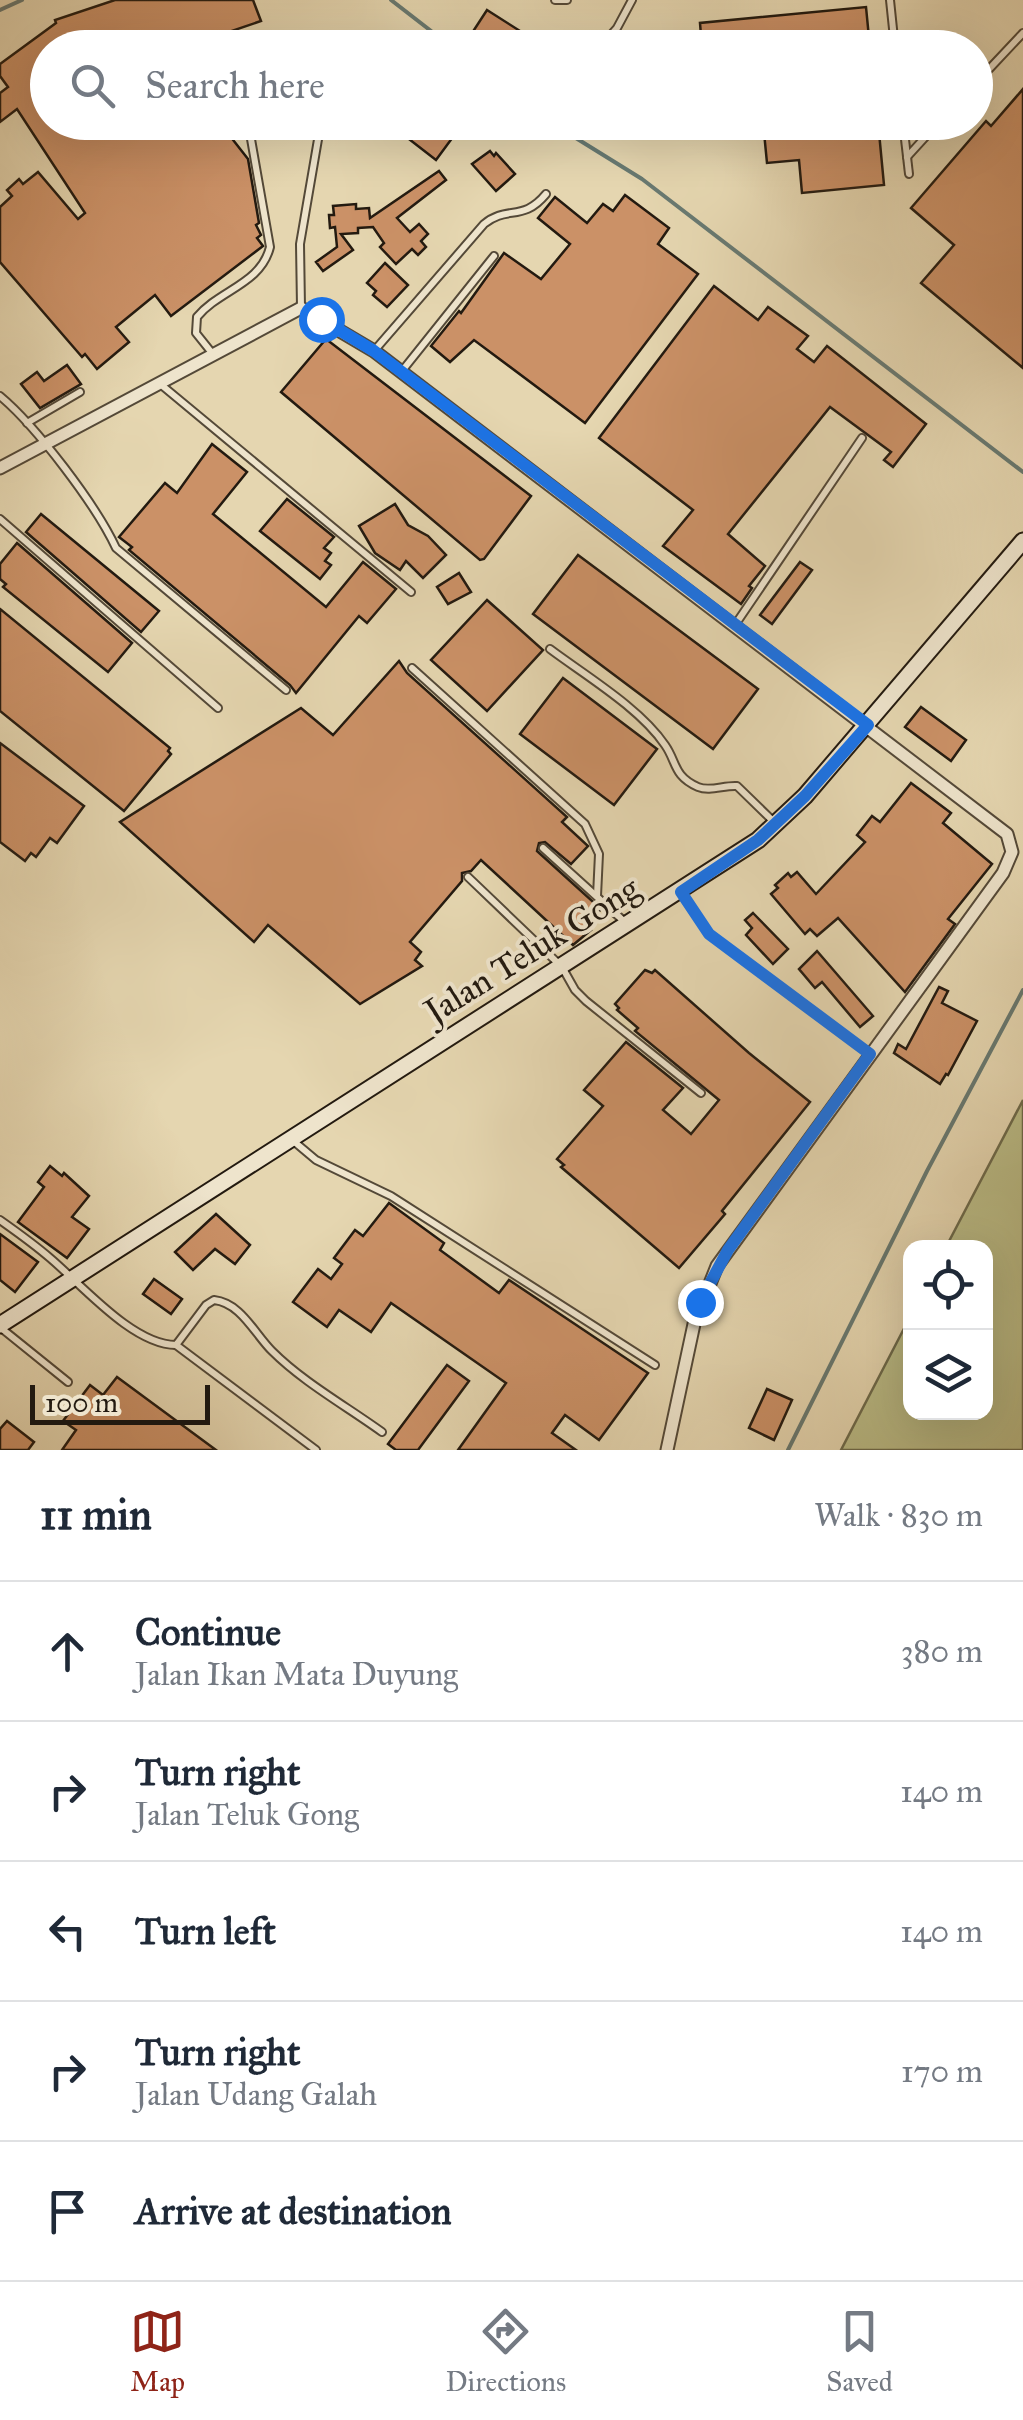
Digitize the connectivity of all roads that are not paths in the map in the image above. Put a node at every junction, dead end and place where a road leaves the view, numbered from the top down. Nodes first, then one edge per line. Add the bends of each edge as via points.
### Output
1 (555, 0) edge
2 (567, 0) edge
3 (632, 0) edge
4 (890, 0) edge
5 (615, 30) edge
6 (893, 30) edge
7 (1023, 33) edge
8 (993, 66) edge
9 (252, 140) edge
10 (318, 140) edge
11 (905, 140) edge
12 (922, 140) edge
13 (906, 157) junction
14 (908, 174) dead end
15 (546, 194) dead end
16 (494, 256) dead end
17 (300, 308) junction
18 (374, 351) junction
19 (212, 354) junction
20 (401, 372) junction
21 (158, 383) junction
22 (80, 392) dead end
23 (0, 396) edge
24 (27, 423) junction
25 (862, 438) dead end
26 (43, 444) junction
27 (0, 468) edge
28 (0, 519) edge
29 (1023, 542) edge
30 (411, 592) dead end
31 (736, 625) junction
32 (550, 648) dead end
33 (412, 668) dead end
34 (286, 690) dead end
35 (218, 708) dead end
36 (868, 725) junction
37 (776, 824) junction
38 (544, 848) dead end
39 (468, 877) dead end
40 (681, 892) junction
41 (596, 896) junction
42 (628, 925) junction
43 (562, 967) junction
44 (870, 1054) junction
45 (701, 1092) dead end
46 (290, 1138) junction
47 (0, 1220) edge
48 (72, 1278) junction
49 (0, 1326) edge
50 (176, 1346) junction
51 (655, 1365) dead end
52 (68, 1382) dead end
53 (382, 1432) dead end
54 (316, 1450) edge
55 (667, 1450) edge

1 - 2 lane
3 - 5 lane
4 - 6 lane
7 - 8 lane
9 - 19 lane via 268,258 197,318 196,333
10 - 17 lane via 300,244
11 - 13 lane
12 - 13 lane
13 - 14 lane
15 - 18 lane via 532,209 484,224
16 - 20 lane
17 - 18 street
17 - 19 street
18 - 20 street
19 - 21 street
20 - 31 street
21 - 26 street
21 - 30 lane
22 - 24 lane
23 - 24 lane
24 - 26 lane
25 - 31 lane
26 - 27 street
26 - 34 lane via 116,548
28 - 35 lane
29 - 36 street, Jalan Teluk Gong
31 - 36 street
32 - 37 lane via 648,724 675,769 692,783 737,786
33 - 41 lane via 585,824 599,854
36 - 37 street, Jalan Teluk Gong
36 - 44 street via 1003,829 1012,852
37 - 40 street, Jalan Teluk Gong
38 - 41 lane
39 - 43 lane
40 - 42 street, Jalan Teluk Gong
40 - 44 lane via 709,934
41 - 42 lane
42 - 43 street, Jalan Teluk Gong
43 - 45 lane via 586,1001
43 - 46 street, Jalan Teluk Gong
44 - 55 street via 707,1285
46 - 48 street, Jalan Teluk Gong
46 - 51 lane
47 - 48 lane
48 - 49 street, Jalan Teluk Gong
48 - 50 lane via 144,1337
49 - 52 lane
50 - 53 lane via 206,1304 225,1302 276,1355
50 - 54 lane

